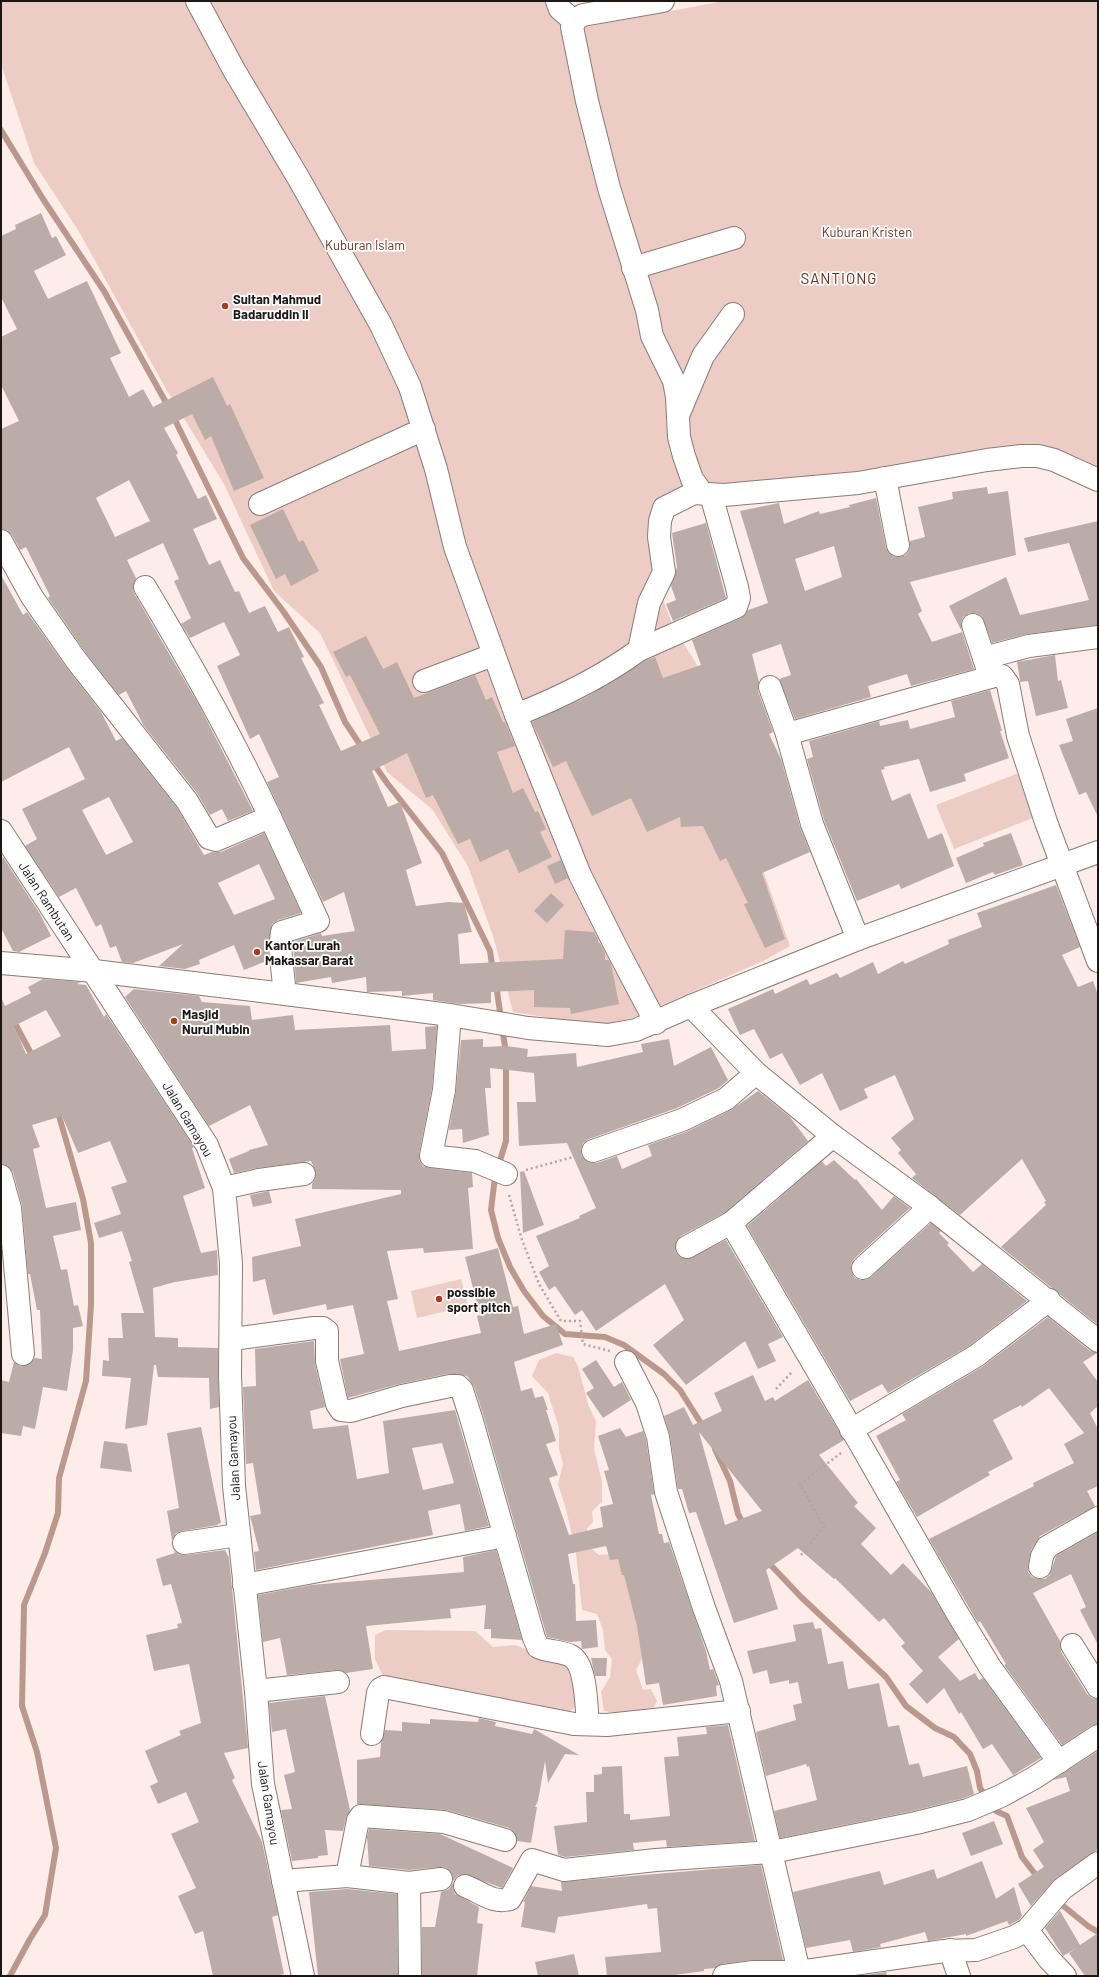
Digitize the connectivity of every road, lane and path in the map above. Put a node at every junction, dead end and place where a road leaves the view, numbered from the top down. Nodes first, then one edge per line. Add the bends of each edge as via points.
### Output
1 (196, 1) edge
2 (557, 1) edge
3 (664, 1) edge
4 (574, 22) junction
5 (734, 238) dead end
6 (633, 268) junction
7 (733, 314) dead end
8 (677, 418) junction
9 (424, 429) junction
10 (885, 478) junction
11 (1098, 480) edge
12 (706, 494) junction
13 (260, 504) dead end
14 (1, 541) edge
15 (898, 545) dead end
16 (145, 587) dead end
17 (973, 625) dead end
18 (1098, 637) edge
19 (639, 650) junction
20 (493, 655) junction
21 (988, 668) junction
22 (424, 681) dead end
23 (770, 687) dead end
24 (516, 715) junction
25 (787, 734) junction
26 (270, 817) junction
27 (1, 831) edge
28 (1098, 852) edge
29 (1061, 866) junction
30 (858, 938) junction
31 (1098, 962) edge
32 (7, 963) edge
33 (94, 971) junction
34 (285, 994) junction
35 (691, 1006) junction
36 (450, 1015) junction
37 (656, 1023) junction
38 (756, 1073) junction
39 (833, 1136) junction
40 (593, 1151) joint
41 (304, 1174) dead end
42 (506, 1174) junction
43 (1, 1176) edge
44 (224, 1188) junction
45 (930, 1207) junction
46 (731, 1224) junction
47 (687, 1247) dead end
48 (862, 1268) dead end
49 (1049, 1300) junction
50 (232, 1339) junction
51 (1098, 1341) edge
52 (23, 1354) dead end
53 (808, 1356) junction
54 (626, 1362) joint
55 (776, 1389) dead end
56 (855, 1435) junction
57 (1098, 1518) edge
58 (238, 1535) junction
59 (505, 1536) junction
60 (184, 1543) dead end
61 (801, 1555) dead end
62 (1040, 1568) dead end
63 (244, 1585) junction
64 (1072, 1645) dead end
65 (338, 1682) dead end
66 (1098, 1687) edge
67 (256, 1691) junction
68 (739, 1711) junction
69 (588, 1724) junction
70 (372, 1734) dead end
71 (1098, 1736) edge
72 (1059, 1762) junction
73 (505, 1840) dead end
74 (772, 1852) junction
75 (1098, 1863) edge
76 (347, 1876) junction
77 (441, 1879) dead end
78 (283, 1881) junction
79 (409, 1883) junction
80 (465, 1886) dead end
81 (1027, 1930) junction
82 (950, 1950) junction
83 (800, 1974) edge
84 (303, 1976) edge
85 (410, 1976) edge
86 (724, 1976) edge
87 (959, 1976) edge
88 (1065, 1976) edge

1 - 9 street via 381,324 410,387
2 - 4 street via 560,9
3 - 4 street via 583,15
4 - 6 street via 572,27 587,101 608,188
5 - 6 street
6 - 8 street via 647,310 652,336 674,381
7 - 8 street via 703,356
8 - 12 street via 679,437 692,479
9 - 13 street
9 - 20 street via 455,547
10 - 11 street via 987,460 1038,456 1054,460
10 - 12 street via 780,491
10 - 15 street
12 - 19 street via 694,493 664,508 659,537 664,572 649,603
12 - 19 street via 737,587 739,603 736,607
14 - 26 street via 36,603 76,660 187,801 210,840 216,840
16 - 26 street via 211,699
17 - 21 street
18 - 21 street via 1029,646
19 - 24 street via 617,666 566,693
20 - 22 street
20 - 24 street
21 - 25 street
21 - 29 street via 1002,676 1008,684 1018,736
23 - 25 street
24 - 37 street via 580,875
25 - 30 street via 812,824
26 - 34 street via 318,921 282,932 280,948
27 - 33 street, Jalan Rambutan
28 - 29 street
29 - 30 street
29 - 31 street
30 - 35 street
32 - 33 street
33 - 34 street
33 - 44 street, Jalan Gamayou via 207,1145
34 - 36 street
35 - 37 street
35 - 38 street
36 - 37 street via 528,1028 608,1035
36 - 42 street via 444,1090 432,1156 475,1161
38 - 39 street
38 - 40 street via 726,1099 682,1120
39 - 45 street
39 - 46 street
40 - 42 path via 549,1165
41 - 44 street
42 - 54 path via 514,1215 539,1284 561,1321 580,1322 583,1344 617,1353
43 - 52 street via 10,1208
44 - 50 street, Jalan Gamayou via 231,1264
45 - 48 street
45 - 49 street
46 - 47 street
46 - 53 street
49 - 51 street
49 - 56 street via 976,1356
50 - 58 street, Jalan Gamayou via 231,1435
50 - 59 street via 323,1328 327,1331 327,1360 337,1404 344,1411 402,1396 458,1386 462,1390 471,1418
53 - 55 path
53 - 56 street
54 - 68 street via 649,1409 658,1437 666,1492
56 - 61 path via 800,1484 824,1527
56 - 72 street via 990,1667
57 - 62 street via 1047,1547
58 - 60 street
58 - 63 street, Jalan Gamayou
59 - 63 street
59 - 69 street via 538,1647 570,1655 577,1660 582,1671
63 - 67 street, Jalan Gamayou
64 - 66 street
65 - 67 street
67 - 78 street, Jalan Gamayou via 263,1784
68 - 69 street via 607,1725
68 - 74 street
69 - 70 street via 538,1718 384,1686 378,1693
71 - 72 street
72 - 74 street via 1001,1796 968,1810
73 - 76 street via 444,1822 361,1816 358,1820
74 - 80 street via 656,1860 564,1870 532,1860 510,1899 502,1901 488,1898
74 - 83 street
75 - 81 street via 1062,1889
76 - 78 street
76 - 79 street
77 - 79 street
78 - 84 street, Jalan Gamayou
79 - 85 street
81 - 82 street via 976,1950
81 - 88 street
82 - 83 street
82 - 87 street
83 - 86 street via 753,1972

